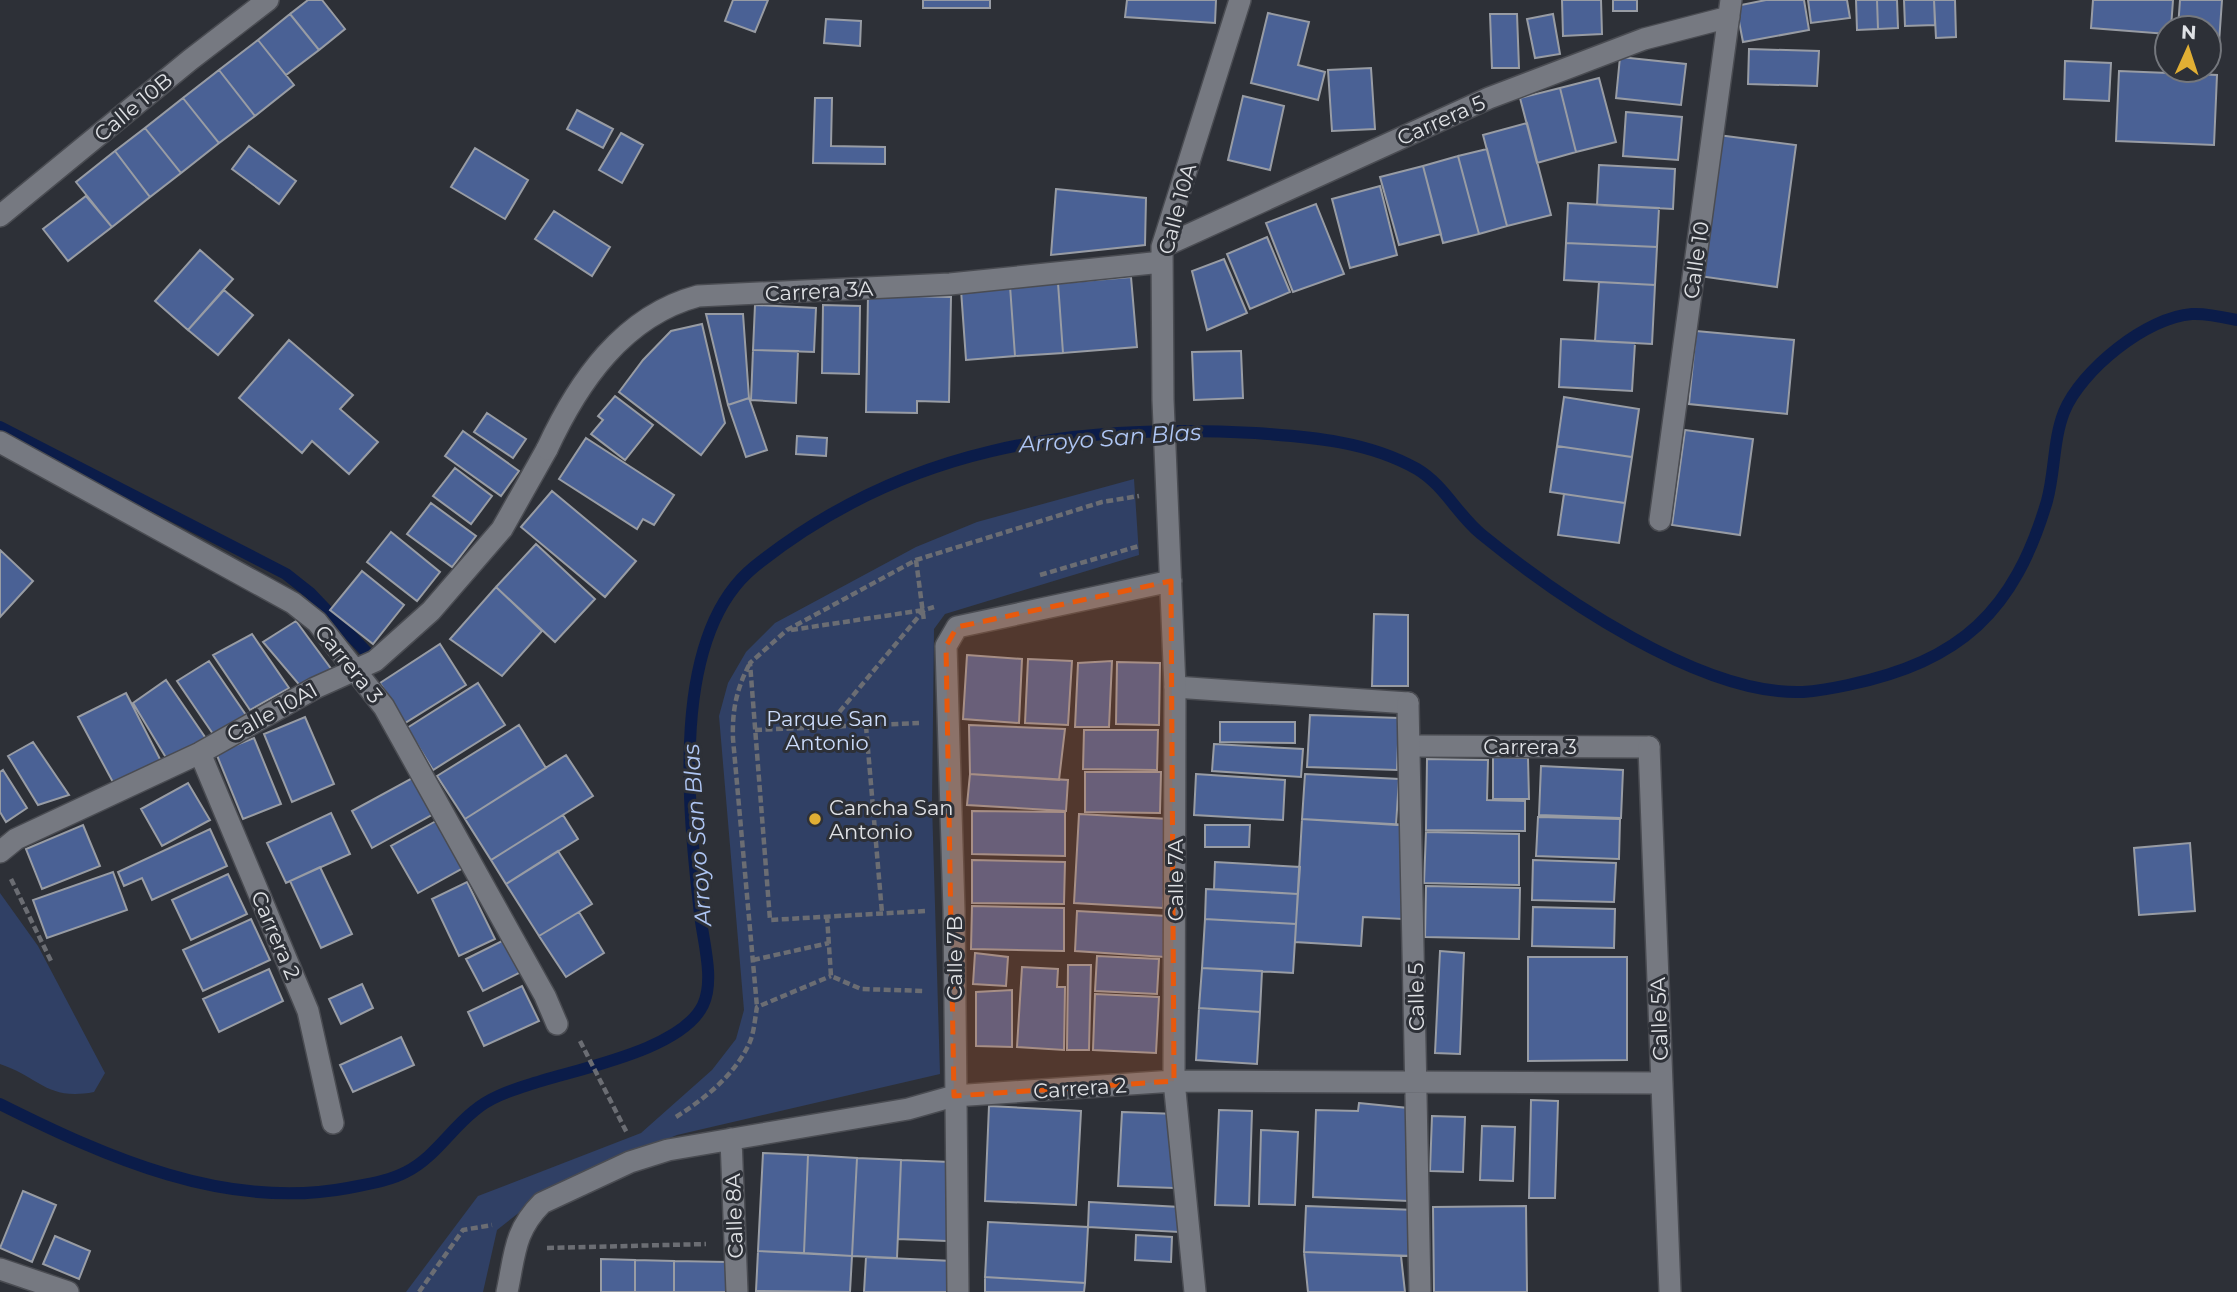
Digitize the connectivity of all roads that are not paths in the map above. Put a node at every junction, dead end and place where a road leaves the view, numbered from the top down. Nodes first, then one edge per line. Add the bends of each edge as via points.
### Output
1 (268, 0) edge
2 (1240, 0) edge
3 (1730, 8) edge
4 (0, 216) edge
5 (1162, 255) junction
6 (0, 442) edge
7 (547, 449) joint
8 (1166, 468) joint
9 (1660, 520) dead end
10 (1171, 581) junction
11 (356, 669) junction
12 (1175, 687) junction
13 (1411, 746) junction
14 (1649, 747) joint
15 (200, 752) junction
16 (3, 860) edge
17 (557, 1024) dead end
18 (1174, 1081) junction
19 (1418, 1083) junction
20 (1662, 1083) junction
21 (954, 1096) junction
22 (333, 1124) dead end
23 (731, 1139) junction
24 (0, 1269) edge
25 (68, 1292) edge
26 (507, 1292) edge
27 (737, 1292) edge
28 (958, 1292) edge
29 (1195, 1292) edge
30 (1420, 1292) edge
31 (1670, 1292) edge

1 - 4 street, Calle 10B
2 - 5 street, Calle 10A
3 - 5 street, Carrera 5 via 1489,99
3 - 9 street, Calle 10
5 - 7 street, Carrera 3A via 950,284 698,296 668,304 624,335 568,403
5 - 8 street, Calle 10A
6 - 11 street, Carrera 3 via 293,603 317,622
7 - 11 street, Calle 10A1 via 502,529 431,611 375,661
8 - 10 street, Calle 7A
10 - 12 street, Calle 7A
10 - 21 street, Calle 7B via 957,627 946,646
11 - 15 street, Calle 10A1
11 - 17 street, Carrera 3 via 404,742
12 - 13 street, Calle 5 via 1408,703
12 - 18 street, Calle 7A
13 - 14 street, Carrera 3
13 - 19 street, Calle 5
14 - 20 street, Calle 5A
15 - 16 street, Calle 10A1 via 16,839
15 - 22 street, Carrera 2 via 308,1010
18 - 19 street, Carrera 2
18 - 21 street, Carrera 2
18 - 29 street, Calle 7A
19 - 20 street, Carrera 2
19 - 30 street, Calle 5
20 - 31 street, Calle 5A
21 - 23 street, Carrera 2
21 - 28 street, Calle 7B
23 - 26 street, Carrera 2 via 668,1150 542,1203 523,1223
23 - 27 street, Calle 8A
24 - 25 street

